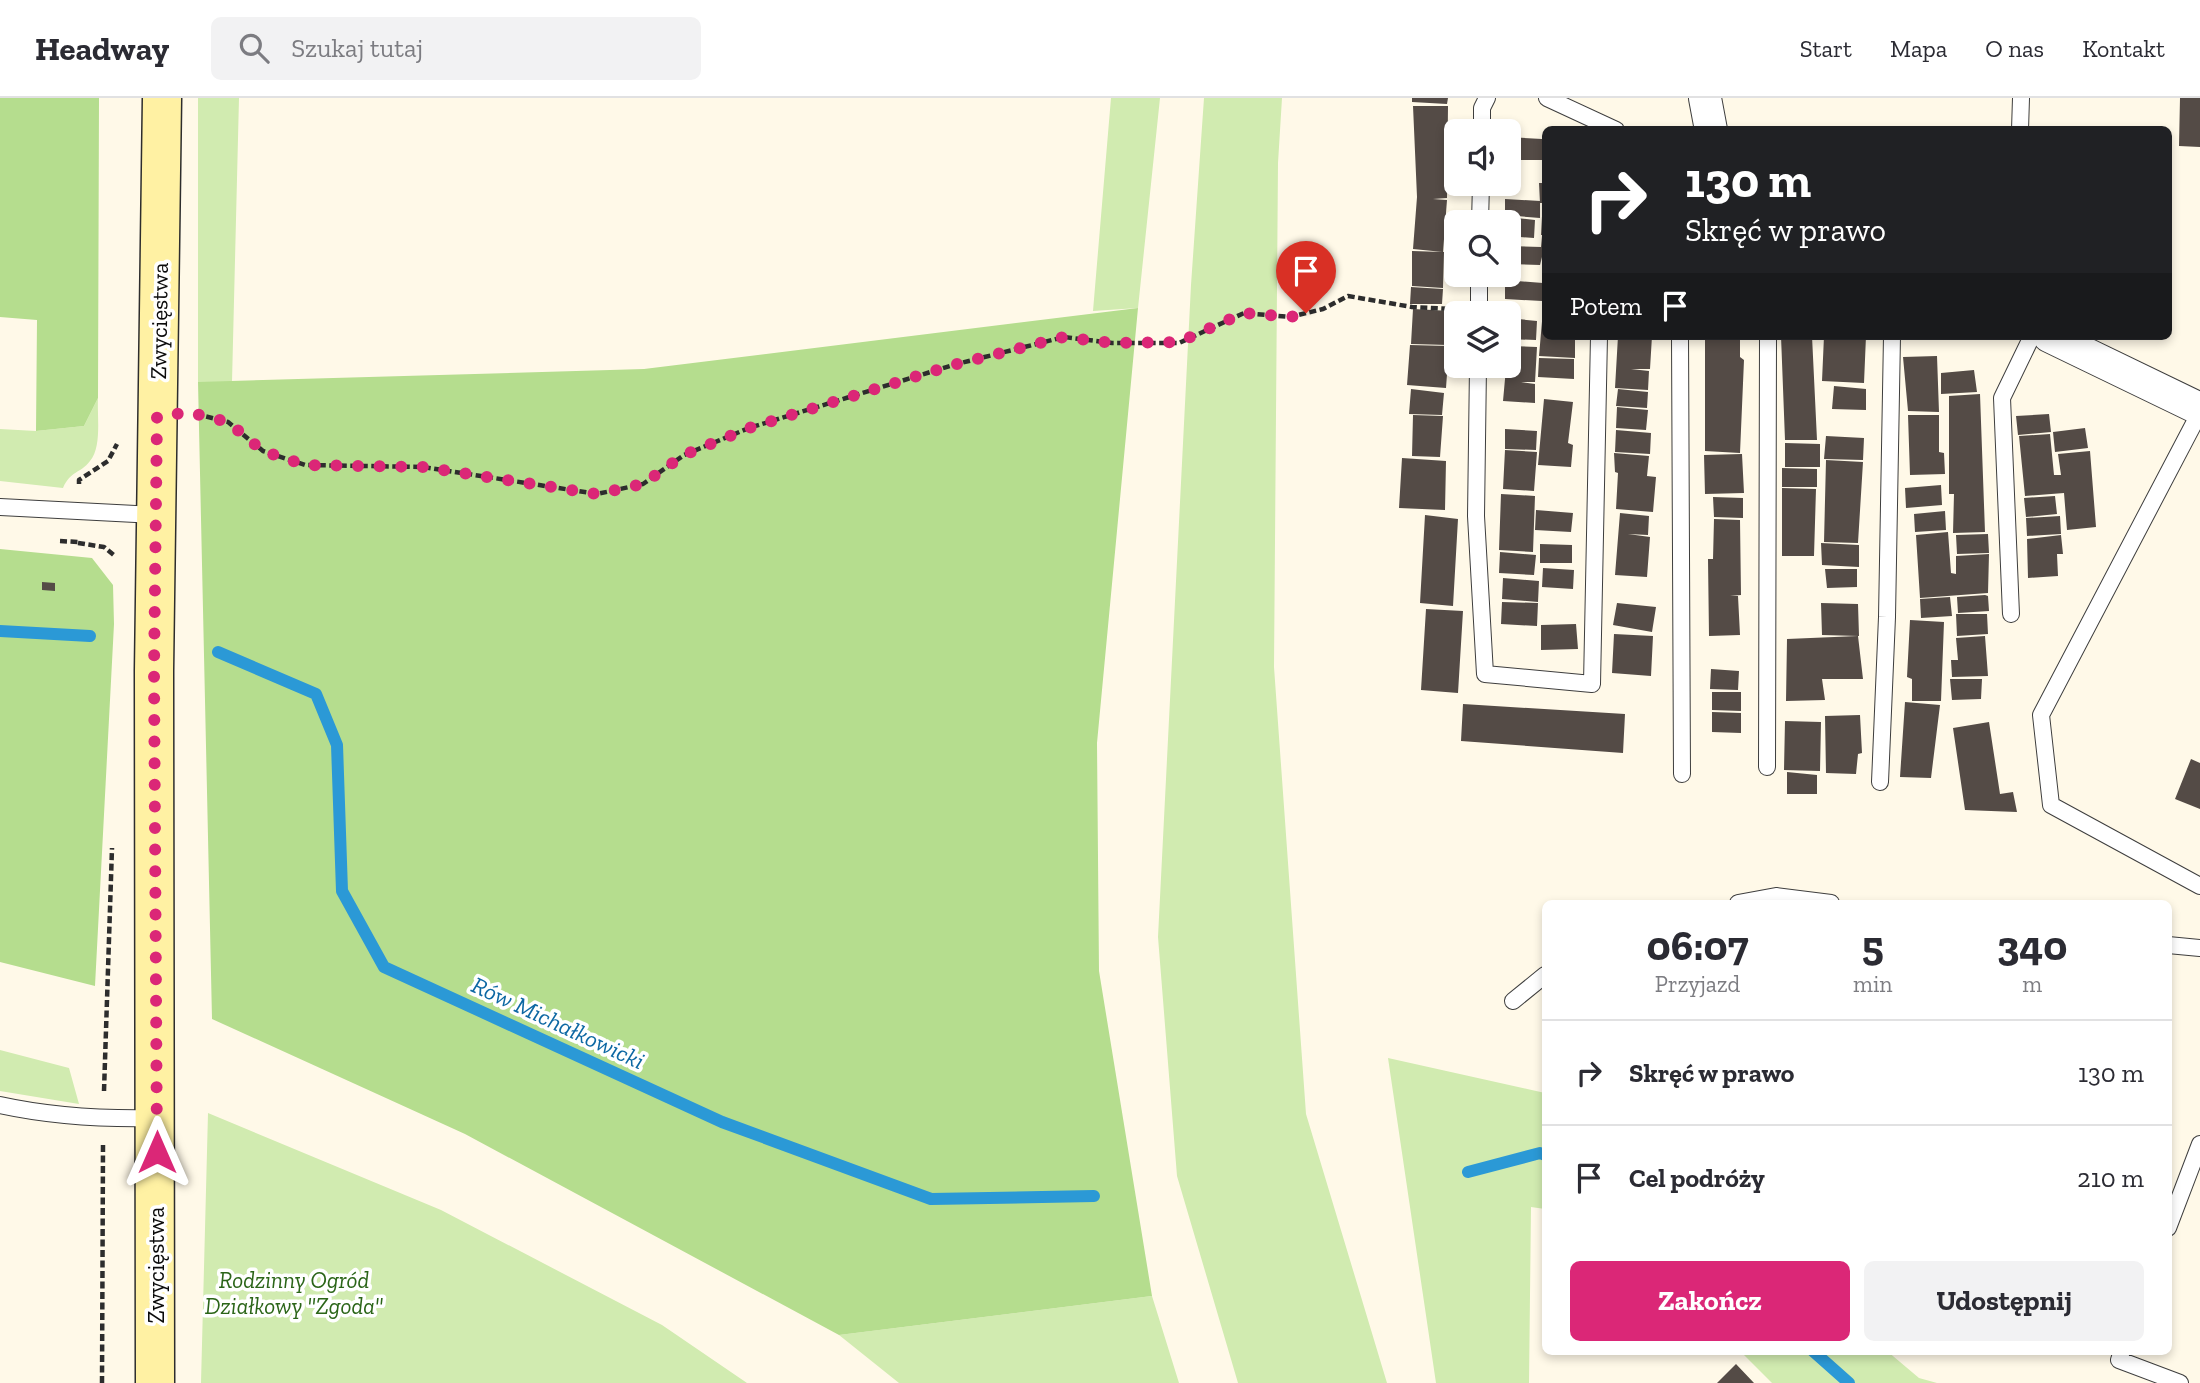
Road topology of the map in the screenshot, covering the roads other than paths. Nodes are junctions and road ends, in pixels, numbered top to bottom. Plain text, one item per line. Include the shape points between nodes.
1 (162, 98) edge
2 (1487, 98) edge
3 (1548, 98) edge
4 (1705, 98) edge
5 (2021, 98) edge
6 (1482, 119) edge
7 (1605, 126) edge
8 (1710, 126) edge
9 (2020, 126) edge
10 (1599, 340) edge
11 (1680, 340) edge
12 (1768, 340) edge
13 (1892, 340) edge
14 (2030, 340) edge
15 (2057, 340) edge
16 (1478, 378) edge
17 (2200, 410) edge
18 (0, 507) edge
19 (155, 515) junction
20 (2011, 614) dead end
21 (1767, 767) dead end
22 (1682, 774) dead end
23 (1880, 782) dead end
24 (2200, 886) edge
25 (1754, 900) edge
26 (1807, 900) edge
27 (2172, 945) edge
28 (2200, 948) edge
29 (1542, 977) edge
30 (1513, 1001) dead end
31 (0, 1105) edge
32 (157, 1118) junction
33 (2200, 1144) edge
34 (2172, 1218) edge
35 (2121, 1355) edge
36 (155, 1383) edge
37 (2180, 1383) edge

1 - 19 main road, Zwycięstwa
2 - 6 lane
3 - 7 lane
4 - 8 street
5 - 9 lane
10 - 16 lane via 1592,684 1485,674 1476,516
11 - 22 lane
12 - 21 lane
13 - 23 lane
14 - 20 lane via 2002,398
15 - 17 street
17 - 24 lane via 2041,715 2050,805
18 - 19 lane
19 - 32 main road, Zwycięstwa
25 - 26 lane via 1776,896
27 - 28 lane
29 - 30 lane
31 - 32 lane via 103,1118
32 - 36 main road, Zwycięstwa
33 - 34 lane
35 - 37 lane via 2119,1360

